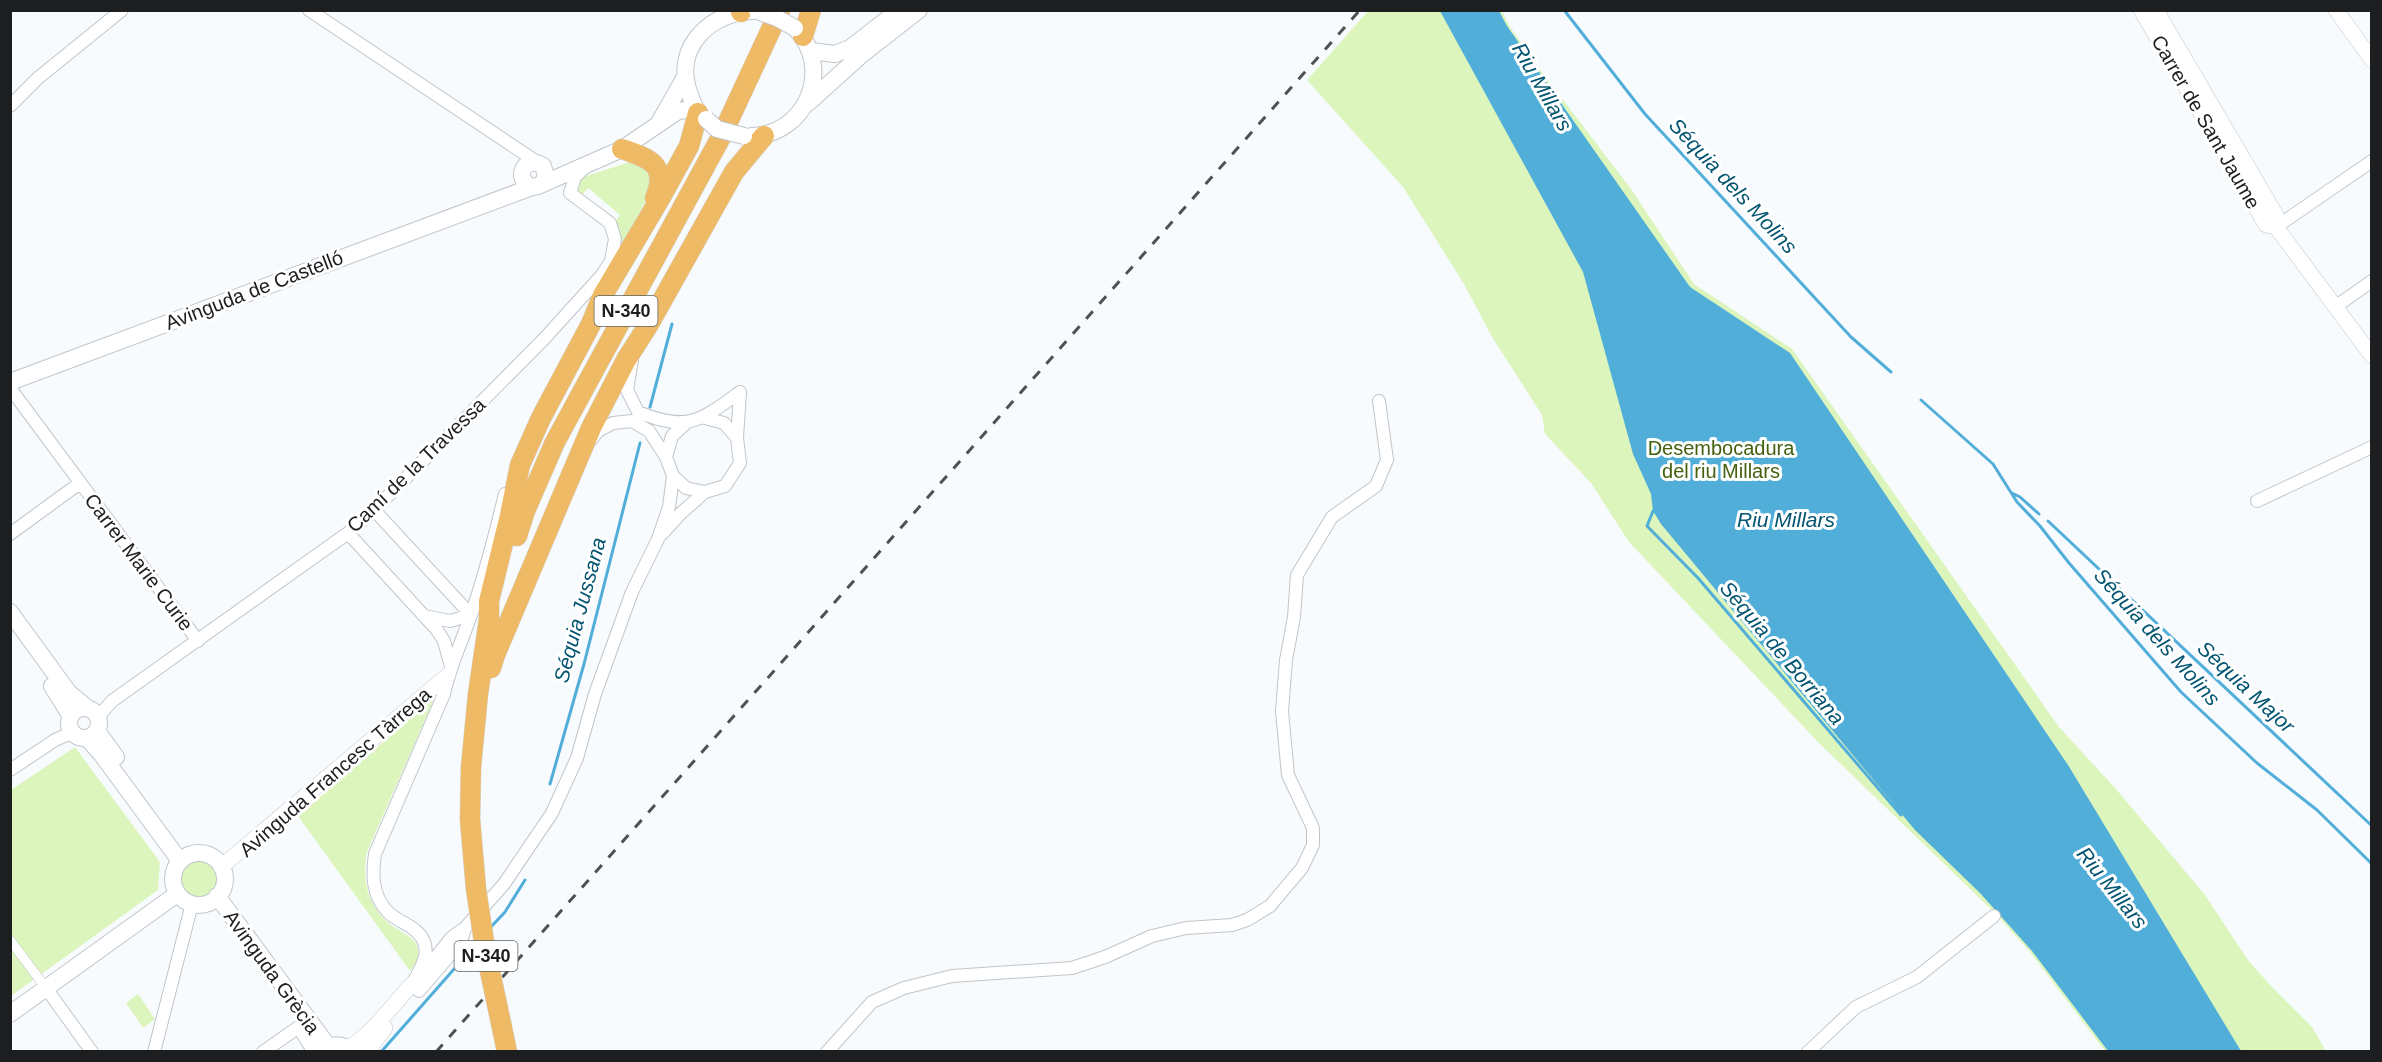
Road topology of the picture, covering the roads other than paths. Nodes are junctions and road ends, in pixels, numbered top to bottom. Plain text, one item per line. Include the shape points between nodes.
1 (122, 10) edge
2 (309, 10) edge
3 (780, 10) edge
4 (811, 10) edge
5 (899, 10) edge
6 (919, 10) edge
7 (2141, 10) edge
8 (2156, 10) edge
9 (2336, 10) edge
10 (746, 11) edge
11 (803, 39) junction
12 (2371, 59) edge
13 (685, 77) junction
14 (805, 105) junction
15 (10, 106) edge
16 (700, 114) junction
17 (659, 123) junction
18 (754, 136) junction
19 (622, 149) junction
20 (2372, 161) edge
21 (588, 164) junction
22 (533, 174) junction
23 (2276, 227) junction
24 (641, 229) junction
25 (2372, 281) edge
26 (2335, 308) junction
27 (649, 324) junction
28 (2372, 356) edge
29 (10, 382) edge
30 (10, 388) edge
31 (1379, 401) dead end
32 (705, 418) junction
33 (686, 423) junction
34 (737, 438) junction
35 (2372, 447) edge
36 (583, 450) junction
37 (666, 458) junction
38 (673, 476) junction
39 (80, 483) junction
40 (705, 492) junction
41 (2257, 501) dead end
42 (374, 510) junction
43 (348, 533) junction
44 (10, 534) edge
45 (658, 539) junction
46 (10, 612) edge
47 (424, 616) junction
48 (480, 617) junction
49 (10, 630) edge
50 (198, 641) junction
51 (449, 671) junction
52 (478, 694) junction
53 (88, 725) junction
54 (10, 770) edge
55 (184, 858) junction
56 (221, 867) junction
57 (177, 894) junction
58 (213, 899) junction
59 (192, 904) junction
60 (1994, 916) dead end
61 (10, 940) edge
62 (415, 987) junction
63 (46, 988) junction
64 (10, 1014) edge
65 (300, 1026) junction
66 (351, 1049) edge
67 (321, 1050) edge
68 (92, 1052) edge
69 (154, 1052) edge
70 (263, 1052) edge
71 (367, 1052) edge
72 (507, 1052) edge
73 (827, 1052) edge
74 (1808, 1052) edge

1 - 15 street via 38,78
2 - 22 street via 508,144
3 - 48 highway, N-340 via 721,136 555,442
4 - 11 highway
5 - 11 main road via 850,48 835,54
6 - 14 main road
7 - 23 street, Carrer de Sant Jaume via 2266,225
8 - 23 street, Carrer de Sant Jaume via 2276,216
9 - 12 street
10 - 11 main road, bridge via 777,18
10 - 13 main road via 727,14 703,29 690,52
11 - 14 main road via 814,69
13 - 16 main road
13 - 17 main road, Avinguda de Castelló
14 - 18 main road via 794,120
16 - 17 main road, Avinguda de Castelló via 678,111
16 - 18 main road, bridge via 717,129
16 - 24 highway via 689,146
17 - 19 main road, Avinguda de Castelló
18 - 27 highway
19 - 21 main road, Avinguda de Castelló
19 - 24 highway via 646,157 657,167 660,178
20 - 23 street
21 - 22 main road, Avinguda de Castelló
21 - 42 street, Camí de la Travessa via 575,177 570,193 610,223 615,239 611,261 602,276
22 - 29 main road, Avinguda de Castelló via 498,200
23 - 26 street, Carrer de Sant Jaume
24 - 48 highway via 603,295 520,465 489,601
25 - 26 street
26 - 28 street, Carrer de Sant Jaume
27 - 33 street via 631,362 627,390 638,412
27 - 36 highway via 626,360
30 - 39 street, Carrer Marie Curie
31 - 73 street via 1387,460 1376,486 1332,517 1297,574 1282,711 1288,775 1313,828 1313,845 1302,868 1270,906 1232,925 1186,928 1152,936 1072,968 951,976 904,988 872,1002
32 - 33 street
32 - 34 street via 724,423
32 - 34 street via 740,392
33 - 37 street via 672,436
34 - 40 street via 740,463 725,486
35 - 41 street
36 - 37 street via 598,431 613,423 632,422 649,431
36 - 52 highway via 488,679
37 - 38 street
38 - 40 street via 686,488
38 - 45 street via 669,507
39 - 44 street, Carrer Marie Curie
39 - 50 street, Carrer Marie Curie
40 - 45 street
42 - 43 street, Camí de la Travessa
42 - 48 street
43 - 47 street
43 - 50 street, Camí de la Travessa
45 - 62 street via 632,592 595,694 577,758 552,813 504,884 465,928 461,942
46 - 53 main road
47 - 48 street via 450,621
47 - 51 street via 444,641
48 - 51 street
48 - 52 highway, N-340
49 - 53 main road via 70,715 68,724
50 - 53 street, Camí de la Travessa via 112,701
51 - 56 street, Avinguda Francesc Tàrrega
51 - 62 street via 444,694 375,854 372,874 377,895 388,912 423,939 426,952
52 - 72 highway, N-340, bridge via 470,819 485,948
53 - 54 street, Camí de la Travessa via 55,740
53 - 55 main road via 102,755
55 - 56 main road via 203,854
55 - 57 main road via 173,877
56 - 58 main road via 224,882
57 - 59 main road
57 - 63 main road
58 - 59 main road
58 - 65 main road, Avinguda Grècia
58 - 67 main road, Avinguda Grècia
59 - 69 street
60 - 74 street via 1917,977 1856,1007
61 - 63 street
62 - 66 street
62 - 71 street
63 - 64 main road
63 - 68 street
65 - 67 main road, Avinguda Grècia
65 - 70 street
66 - 67 main road via 335,1044

